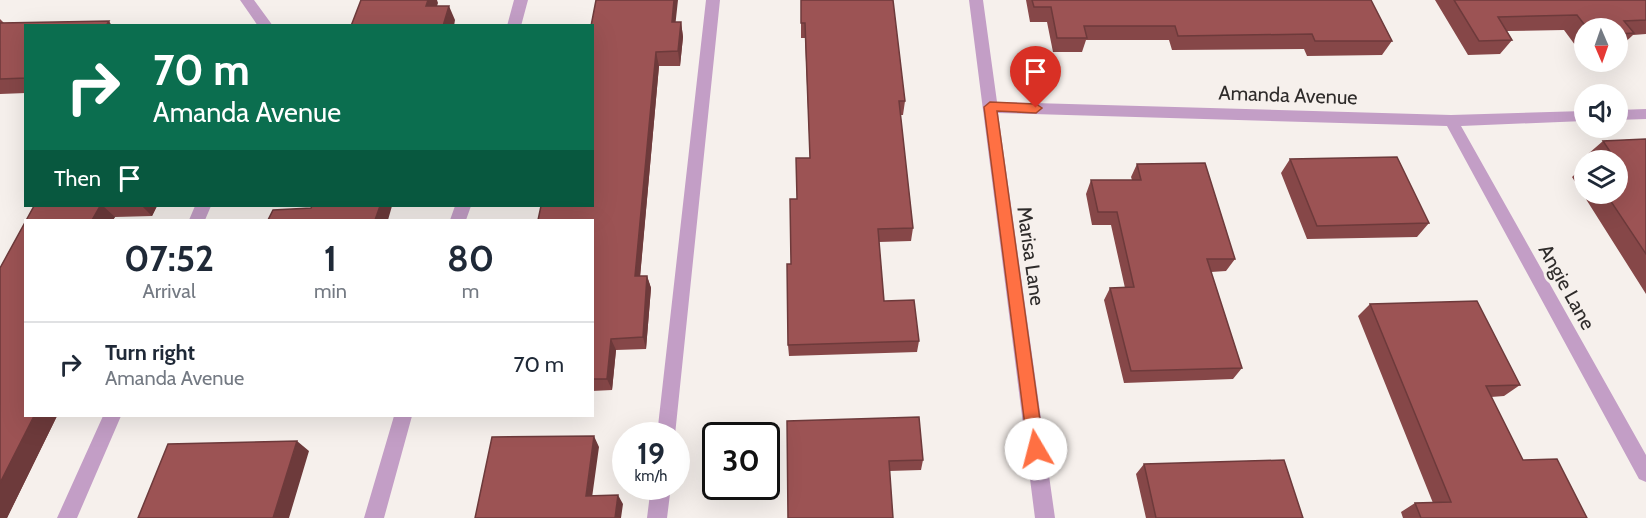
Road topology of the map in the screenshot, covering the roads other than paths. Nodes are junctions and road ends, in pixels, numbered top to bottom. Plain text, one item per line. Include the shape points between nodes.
1 (247, 0) edge
2 (521, 0) edge
3 (713, 0) edge
4 (976, 0) edge
5 (265, 24) edge
6 (515, 24) edge
7 (990, 107) junction
8 (1646, 114) edge
9 (1628, 115) edge
10 (1574, 116) edge
11 (1451, 121) junction
12 (112, 417) edge
13 (403, 417) edge
14 (667, 422) edge
15 (1646, 473) edge
16 (659, 500) edge
17 (67, 518) edge
18 (374, 518) edge
19 (657, 518) edge
20 (1046, 518) edge

1 - 5 street
2 - 6 street
3 - 14 street
4 - 7 street, Marisa Lane
7 - 11 street, Amanda Avenue
7 - 20 street, Marisa Lane
8 - 9 street
10 - 11 street, Amanda Avenue
11 - 15 street, Angie Lane
12 - 17 street
13 - 18 street
16 - 19 street

